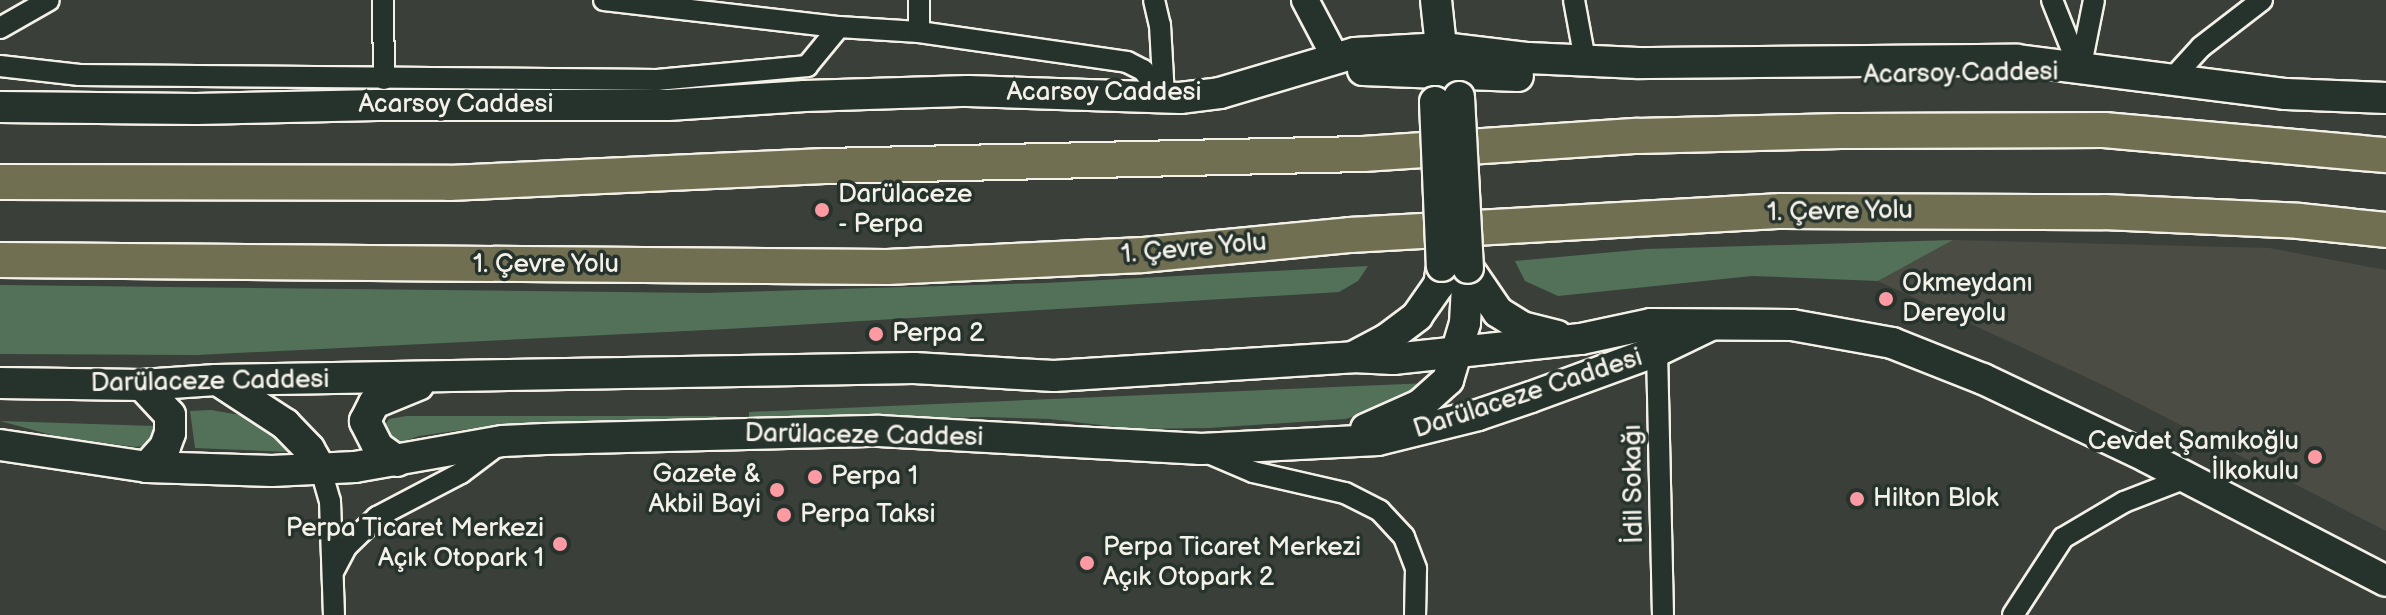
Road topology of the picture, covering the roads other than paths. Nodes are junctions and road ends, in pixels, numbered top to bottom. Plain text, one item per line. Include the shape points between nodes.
1 (49, 0) edge
2 (383, 0) edge
3 (604, 0) edge
4 (919, 0) edge
5 (1154, 0) edge
6 (1305, 0) edge
7 (1436, 0) edge
8 (1574, 0) edge
9 (2052, 0) edge
10 (2094, 0) edge
11 (2262, 0) edge
12 (839, 27) junction
13 (0, 28) edge
14 (919, 32) junction
15 (1335, 57) junction
16 (0, 66) edge
17 (1587, 68) junction
18 (2080, 70) junction
19 (384, 79) junction
20 (2172, 79) junction
21 (1445, 80) junction
22 (2386, 98) edge
23 (1165, 106) junction
24 (0, 107) edge
25 (0, 125) edge
26 (2386, 155) edge
27 (0, 182) edge
28 (2386, 230) edge
29 (0, 260) edge
30 (1455, 267) junction
31 (1654, 338) junction
32 (1581, 339) junction
33 (1458, 352) junction
34 (1353, 357) junction
35 (447, 377) junction
36 (216, 380) junction
37 (0, 383) edge
38 (142, 385) junction
39 (503, 441) junction
40 (1334, 441) junction
41 (0, 445) edge
42 (1201, 449) junction
43 (397, 461) junction
44 (147, 467) junction
45 (321, 470) junction
46 (2186, 478) junction
47 (334, 570) junction
48 (2385, 579) edge
49 (334, 615) edge
50 (1415, 615) edge
51 (1663, 615) edge
52 (2013, 615) edge

1 - 13 street
2 - 19 street
3 - 12 street
4 - 14 street
5 - 23 street
6 - 15 street
7 - 21 main road
8 - 17 street
9 - 18 street
10 - 18 street
11 - 20 street via 2201,47
12 - 14 street
12 - 19 street via 807,66 657,80
14 - 23 street via 1127,62 1143,70
15 - 21 main road, Acarsoy Caddesi
15 - 23 main road, Acarsoy Caddesi
16 - 19 street via 79,75
17 - 18 main road, Acarsoy Caddesi via 2016,60
17 - 21 main road, Acarsoy Caddesi via 1473,53
18 - 20 main road, Acarsoy Caddesi
20 - 22 main road, Acarsoy Caddesi via 2286,94
21 - 23 main road, Acarsoy Caddesi via 1367,69 1221,112
21 - 30 main road, bridge
23 - 24 main road, Acarsoy Caddesi via 968,91 668,105
23 - 25 main road, Acarsoy Caddesi via 858,109 654,124
26 - 27 highway via 2104,130 1856,131 1637,136 1363,154 825,166 449,183
28 - 29 highway, 1. Çevre Yolu via 2104,212 1781,211 1350,235 1143,255 887,267
30 - 32 main road via 1509,320 1539,334
30 - 33 main road via 1465,323
30 - 34 main road via 1417,316
31 - 32 main road, Darülaceze Caddesi
31 - 40 main road, Darülaceze Caddesi via 1478,415 1378,440
31 - 46 main road, Darülaceze Caddesi via 1711,324 1792,325 1892,343 1983,379
31 - 51 street, İdil Sokağı
32 - 33 main road, Darülaceze Caddesi
33 - 34 main road, Darülaceze Caddesi
33 - 40 main road via 1448,380 1435,394 1398,416
34 - 35 main road, Darülaceze Caddesi via 1054,376 914,368
35 - 36 main road, Darülaceze Caddesi
35 - 43 main road via 385,396 369,411 365,421 372,438
36 - 38 main road, Darülaceze Caddesi
36 - 45 main road via 285,424
37 - 38 main road, Darülaceze Caddesi
38 - 44 main road via 170,415 165,447
39 - 42 main road, Darülaceze Caddesi via 879,431
39 - 43 main road, Darülaceze Caddesi
39 - 47 street via 461,473 377,517 347,546
40 - 42 main road, Darülaceze Caddesi
41 - 44 main road, Darülaceze Caddesi
42 - 50 street via 1253,472 1345,493 1380,511 1404,537 1416,569
43 - 45 main road, Darülaceze Caddesi
44 - 45 main road, Darülaceze Caddesi
45 - 47 street via 330,501
46 - 48 main road, Darülaceze Caddesi
46 - 52 street via 2124,502 2063,538
47 - 49 street

